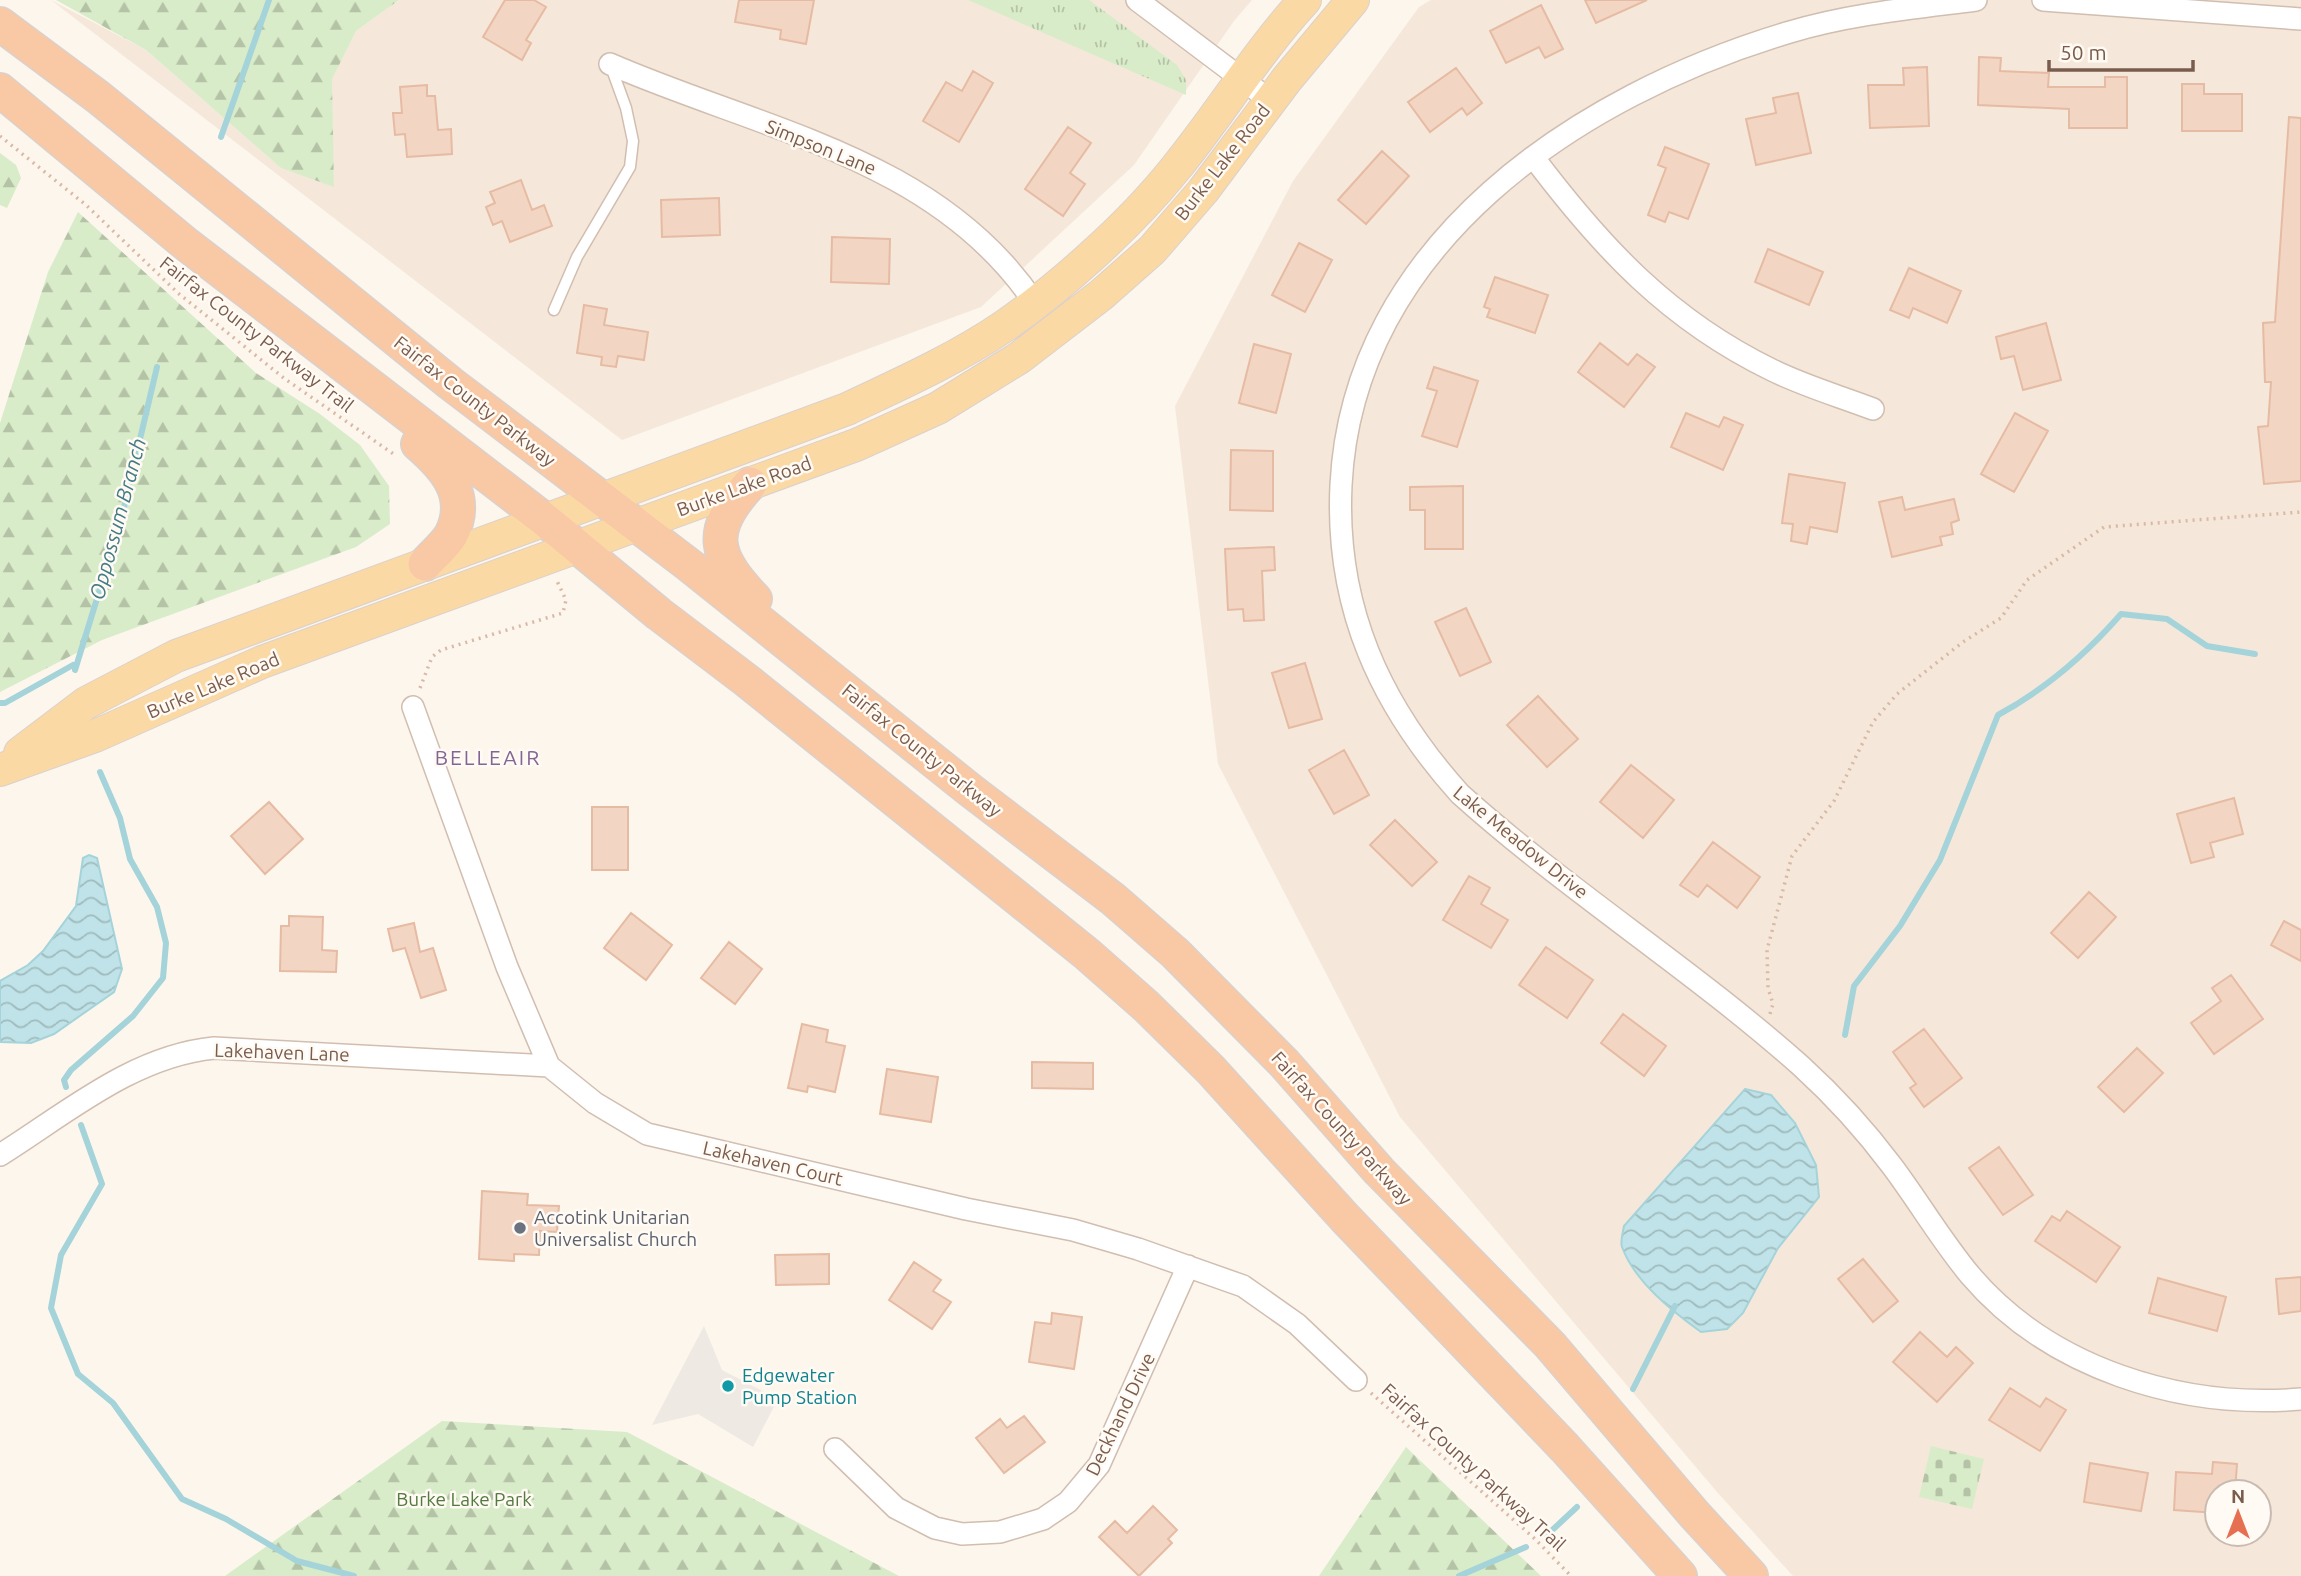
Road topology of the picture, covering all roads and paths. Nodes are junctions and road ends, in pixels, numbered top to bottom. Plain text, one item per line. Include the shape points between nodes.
1 (1138, 0) edge
2 (1305, 0) edge
3 (1353, 0) edge
4 (1976, 0) edge
5 (2043, 0) edge
6 (2301, 19) edge
7 (0, 24) edge
8 (610, 64) joint
9 (1241, 79) junction
10 (0, 90) edge
11 (1270, 101) junction
12 (0, 136) edge
13 (1534, 158) junction
14 (1034, 302) junction
15 (554, 310) dead end
16 (335, 360) junction
17 (1872, 409) dead end
18 (396, 456) dead end
19 (750, 484) junction
20 (600, 499) junction
21 (2301, 512) edge
22 (545, 520) junction
23 (636, 526) junction
24 (579, 547) junction
25 (425, 564) junction
26 (556, 579) dead end
27 (838, 682) junction
28 (413, 707) joint
29 (0, 770) edge
30 (1759, 1031) junction
31 (549, 1066) junction
32 (0, 1155) edge
33 (1188, 1266) junction
34 (1356, 1380) joint
35 (2301, 1399) edge
36 (835, 1450) dead end
37 (1571, 1576) edge
38 (1680, 1576) edge
39 (1751, 1576) edge

1 - 9 street
2 - 9 main road, Burke Lake Road
3 - 11 main road, Burke Lake Road
4 - 13 street, Lake Meadow Drive via 1833,22 1742,47 1639,92
5 - 6 street
7 - 20 highway, Fairfax County Parkway via 99,97
8 - 14 street, Simpson Lane via 669,90 849,154 917,190 988,245
8 - 15 lane via 633,141 630,167 577,257
9 - 11 street
9 - 14 main road, Burke Lake Road via 1175,170 1130,218
10 - 16 highway
11 - 19 main road, Burke Lake Road via 1152,250 1019,358 938,408 856,445
12 - 18 path, Fairfax County Parkway Trail via 86,205 178,293 285,379
13 - 17 street via 1616,258 1684,317 1770,369
13 - 30 street, Lake Meadow Drive via 1489,194 1427,256 1389,312 1364,368 1346,437 1340,504 1353,609 1381,685 1428,759 1460,794
14 - 20 main road, Burke Lake Road via 928,371 859,404
16 - 22 highway
16 - 25 highway via 445,468 452,481 457,514 451,535
19 - 23 main road, Burke Lake Road
19 - 27 highway via 730,506 722,526 720,549 728,570
20 - 22 main road, Burke Lake Road
20 - 23 highway, Fairfax County Parkway
21 - 30 path via 2104,527 2027,580 2001,618 1897,694 1873,722 1835,801 1792,856 1767,950 1772,1012
22 - 24 highway
22 - 25 main road, Burke Lake Road
23 - 24 main road, Burke Lake Road
23 - 27 highway, Fairfax County Parkway
24 - 29 main road, Burke Lake Road via 262,662 95,736
24 - 38 highway via 1146,1006 1211,1070
25 - 29 main road, Burke Lake Road via 176,656 86,703
26 - 28 path via 566,600 563,613 435,654
27 - 39 highway, Fairfax County Parkway via 1113,899 1208,984 1380,1171 1550,1345
28 - 31 street, Lakehaven Court via 507,967
30 - 35 street, Lake Meadow Drive via 1867,1133 1972,1276 2010,1313 2042,1335 2109,1371 2169,1392 2236,1401
31 - 32 street, Lakehaven Lane via 194,1050 135,1070
31 - 33 street, Lakehaven Court via 595,1103 647,1134 1073,1230
33 - 34 street, Lakehaven Court via 1259,1295
33 - 36 street, Deckhand Drive via 1099,1465 1068,1502 1042,1518 988,1533 935,1528 896,1508
34 - 37 path, Fairfax County Parkway Trail

